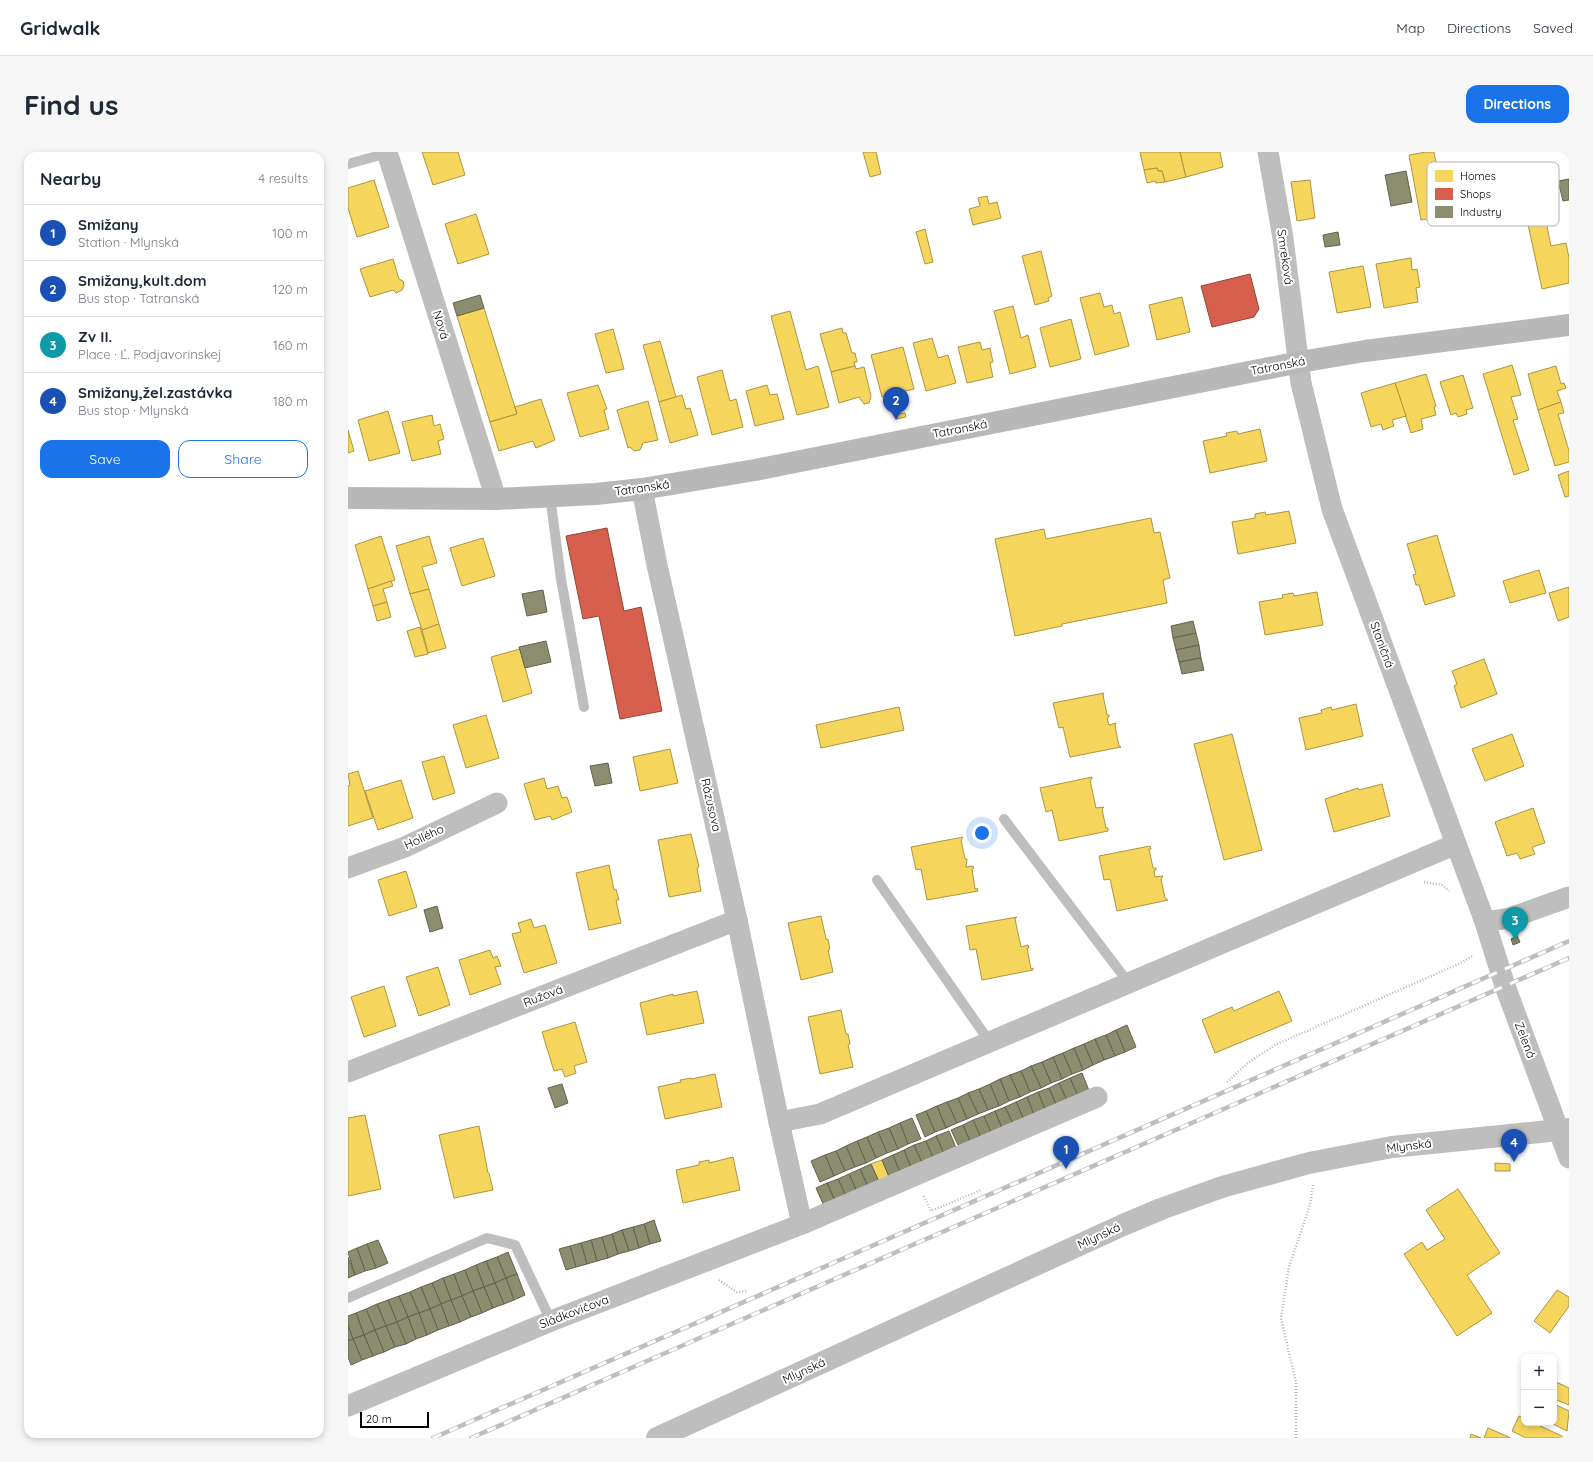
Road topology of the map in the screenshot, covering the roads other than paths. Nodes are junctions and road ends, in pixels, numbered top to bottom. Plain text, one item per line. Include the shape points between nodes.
1 (387, 152) edge
2 (1268, 152) edge
3 (348, 164) edge
4 (1569, 325) edge
5 (1300, 362) junction
6 (642, 489) junction
7 (550, 496) junction
8 (348, 498) edge
9 (496, 499) junction
10 (584, 707) dead end
11 (498, 803) dead end
12 (1004, 818) dead end
13 (1456, 844) junction
14 (348, 868) edge
15 (878, 880) dead end
16 (1569, 897) edge
17 (737, 920) junction
18 (1488, 931) junction
19 (1128, 982) junction
20 (989, 1041) junction
21 (348, 1072) edge
22 (1097, 1097) dead end
23 (779, 1122) junction
24 (1564, 1129) edge
25 (1569, 1158) edge
26 (802, 1224) junction
27 (348, 1298) edge
28 (551, 1321) junction
29 (348, 1406) edge
30 (657, 1438) edge

1 - 3 lane
1 - 9 street, Nová
2 - 5 street, Smreková
4 - 5 main road, Tatranská via 1365,351
5 - 6 main road, Tatranská via 755,470
5 - 13 street, Staničná via 1301,382 1332,509
6 - 7 main road, Tatranská
6 - 17 street, Rázusova
7 - 9 main road, Tatranská
7 - 10 lane via 561,579
8 - 9 main road, Tatranská
11 - 14 street, Hollého via 405,847
12 - 19 lane
13 - 18 street, Staničná
13 - 19 street
15 - 20 lane
16 - 18 street via 1510,918
17 - 21 street, Ružová
17 - 23 street, Rázusova
18 - 24 street, Zelená via 1505,986
19 - 20 street
20 - 23 street via 820,1114
22 - 26 street, Sládkovičova
23 - 26 street, Rázusova
24 - 25 street, Zelená
24 - 30 street, Mlynská via 1392,1147 1261,1176 1160,1209
26 - 28 street, Sládkovičova
27 - 28 lane via 486,1238 515,1245
28 - 29 street, Sládkovičova

